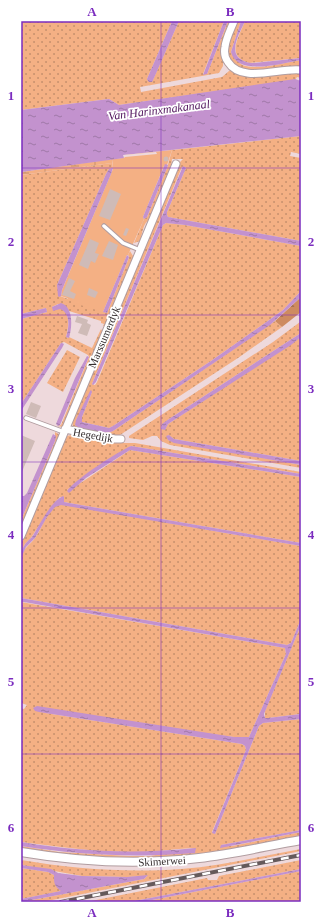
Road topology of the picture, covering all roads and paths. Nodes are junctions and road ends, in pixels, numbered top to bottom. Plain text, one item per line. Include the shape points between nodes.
1 (234, 21) edge
2 (301, 70) edge
3 (176, 164) dead end
4 (104, 226) dead end
5 (140, 250) junction
6 (26, 418) dead end
7 (64, 431) junction
8 (121, 439) dead end
9 (21, 536) edge
10 (301, 840) edge
11 (21, 852) edge

1 - 2 street via 224,51 227,61 233,68 254,73
3 - 5 street, Marssumerdyk
4 - 5 lane via 123,243
5 - 7 street, Marssumerdyk
6 - 7 lane
7 - 8 street, Hegedijk
7 - 9 street, Marssumerdyk
10 - 11 street, Skimerwei via 217,856 152,862 85,860

